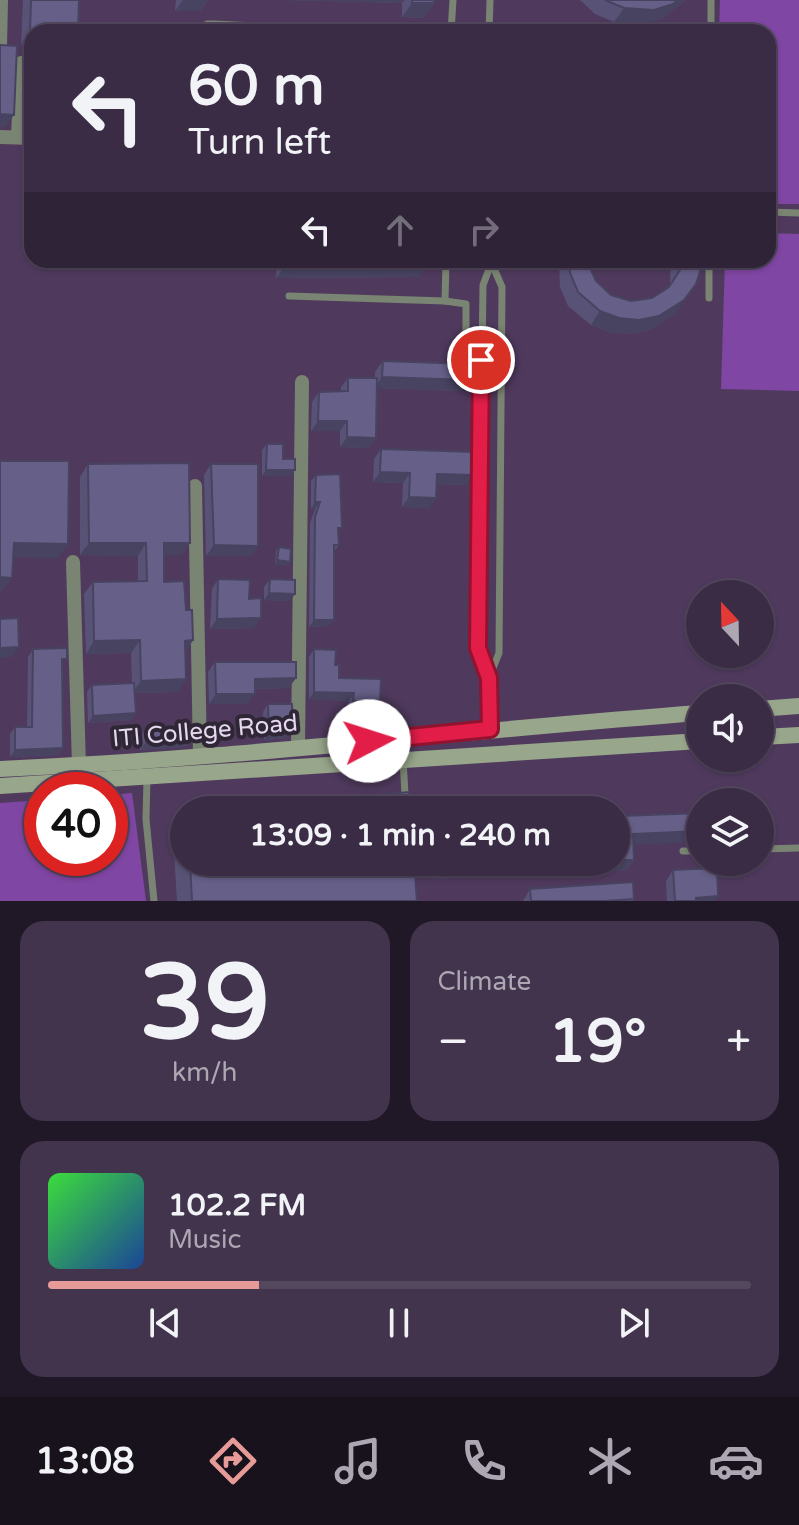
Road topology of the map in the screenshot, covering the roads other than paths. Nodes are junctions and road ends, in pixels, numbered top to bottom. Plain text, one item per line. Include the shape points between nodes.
1 (1, 0) edge
2 (453, 0) edge
3 (490, 0) edge
4 (711, 0) edge
5 (452, 24) edge
6 (489, 24) edge
7 (711, 24) edge
8 (0, 47) edge
9 (21, 63) dead end
10 (24, 118) edge
11 (0, 137) edge
12 (24, 137) edge
13 (776, 212) edge
14 (799, 213) edge
15 (446, 268) edge
16 (489, 268) edge
17 (494, 268) edge
18 (709, 268) edge
19 (289, 296) dead end
20 (709, 298) dead end
21 (445, 301) junction
22 (466, 342) dead end
23 (481, 360) junction
24 (502, 360) junction
25 (302, 382) dead end
26 (195, 486) dead end
27 (73, 562) dead end
28 (489, 678) junction
29 (799, 706) edge
30 (774, 708) edge
31 (686, 714) edge
32 (490, 729) junction
33 (799, 735) edge
34 (774, 736) edge
35 (686, 742) edge
36 (298, 747) junction
37 (200, 756) junction
38 (403, 760) junction
39 (79, 766) junction
40 (0, 769) edge
41 (147, 776) junction
42 (0, 786) edge
43 (405, 796) edge
44 (799, 848) edge
45 (774, 849) edge
46 (154, 901) edge

1 - 8 street
2 - 5 lane
3 - 6 lane
4 - 7 lane
9 - 10 street
11 - 12 street
13 - 14 lane
15 - 21 lane
16 - 23 lane via 483,285
17 - 24 lane via 502,287
18 - 20 lane
19 - 21 lane
21 - 22 lane via 466,304
23 - 24 lane
23 - 28 lane via 478,648
24 - 28 lane via 499,653
25 - 36 street
26 - 37 street
27 - 39 street
28 - 32 lane
29 - 30 street
31 - 32 street, ITI College Road
32 - 36 street, ITI College Road
33 - 34 street
35 - 38 street, ITI College Road
36 - 37 street, ITI College Road
37 - 39 street, ITI College Road
38 - 41 street, ITI College Road
38 - 43 lane
39 - 40 street, ITI College Road
41 - 42 street, ITI College Road
41 - 46 lane
44 - 45 lane

